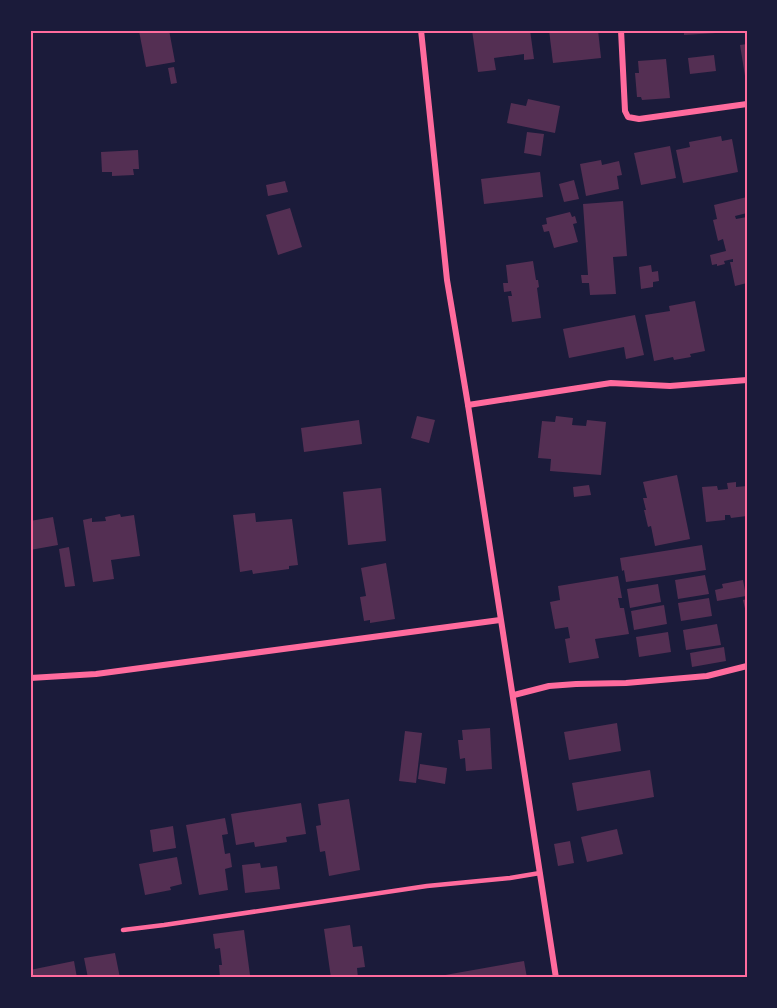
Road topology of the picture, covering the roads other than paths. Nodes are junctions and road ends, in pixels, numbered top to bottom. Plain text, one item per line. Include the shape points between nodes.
1 (421, 30) edge
2 (621, 30) edge
3 (747, 104) edge
4 (747, 380) edge
5 (468, 405) junction
6 (500, 620) junction
7 (747, 666) edge
8 (30, 678) edge
9 (514, 695) junction
10 (540, 873) junction
11 (123, 930) dead end
12 (556, 978) edge

1 - 5 street via 447,280
2 - 3 street via 628,117 639,119
4 - 5 street via 670,386 611,383
5 - 6 street
6 - 8 street via 107,672
6 - 9 street
7 - 9 street via 707,676 549,686
9 - 10 street
10 - 11 lane
10 - 12 street

